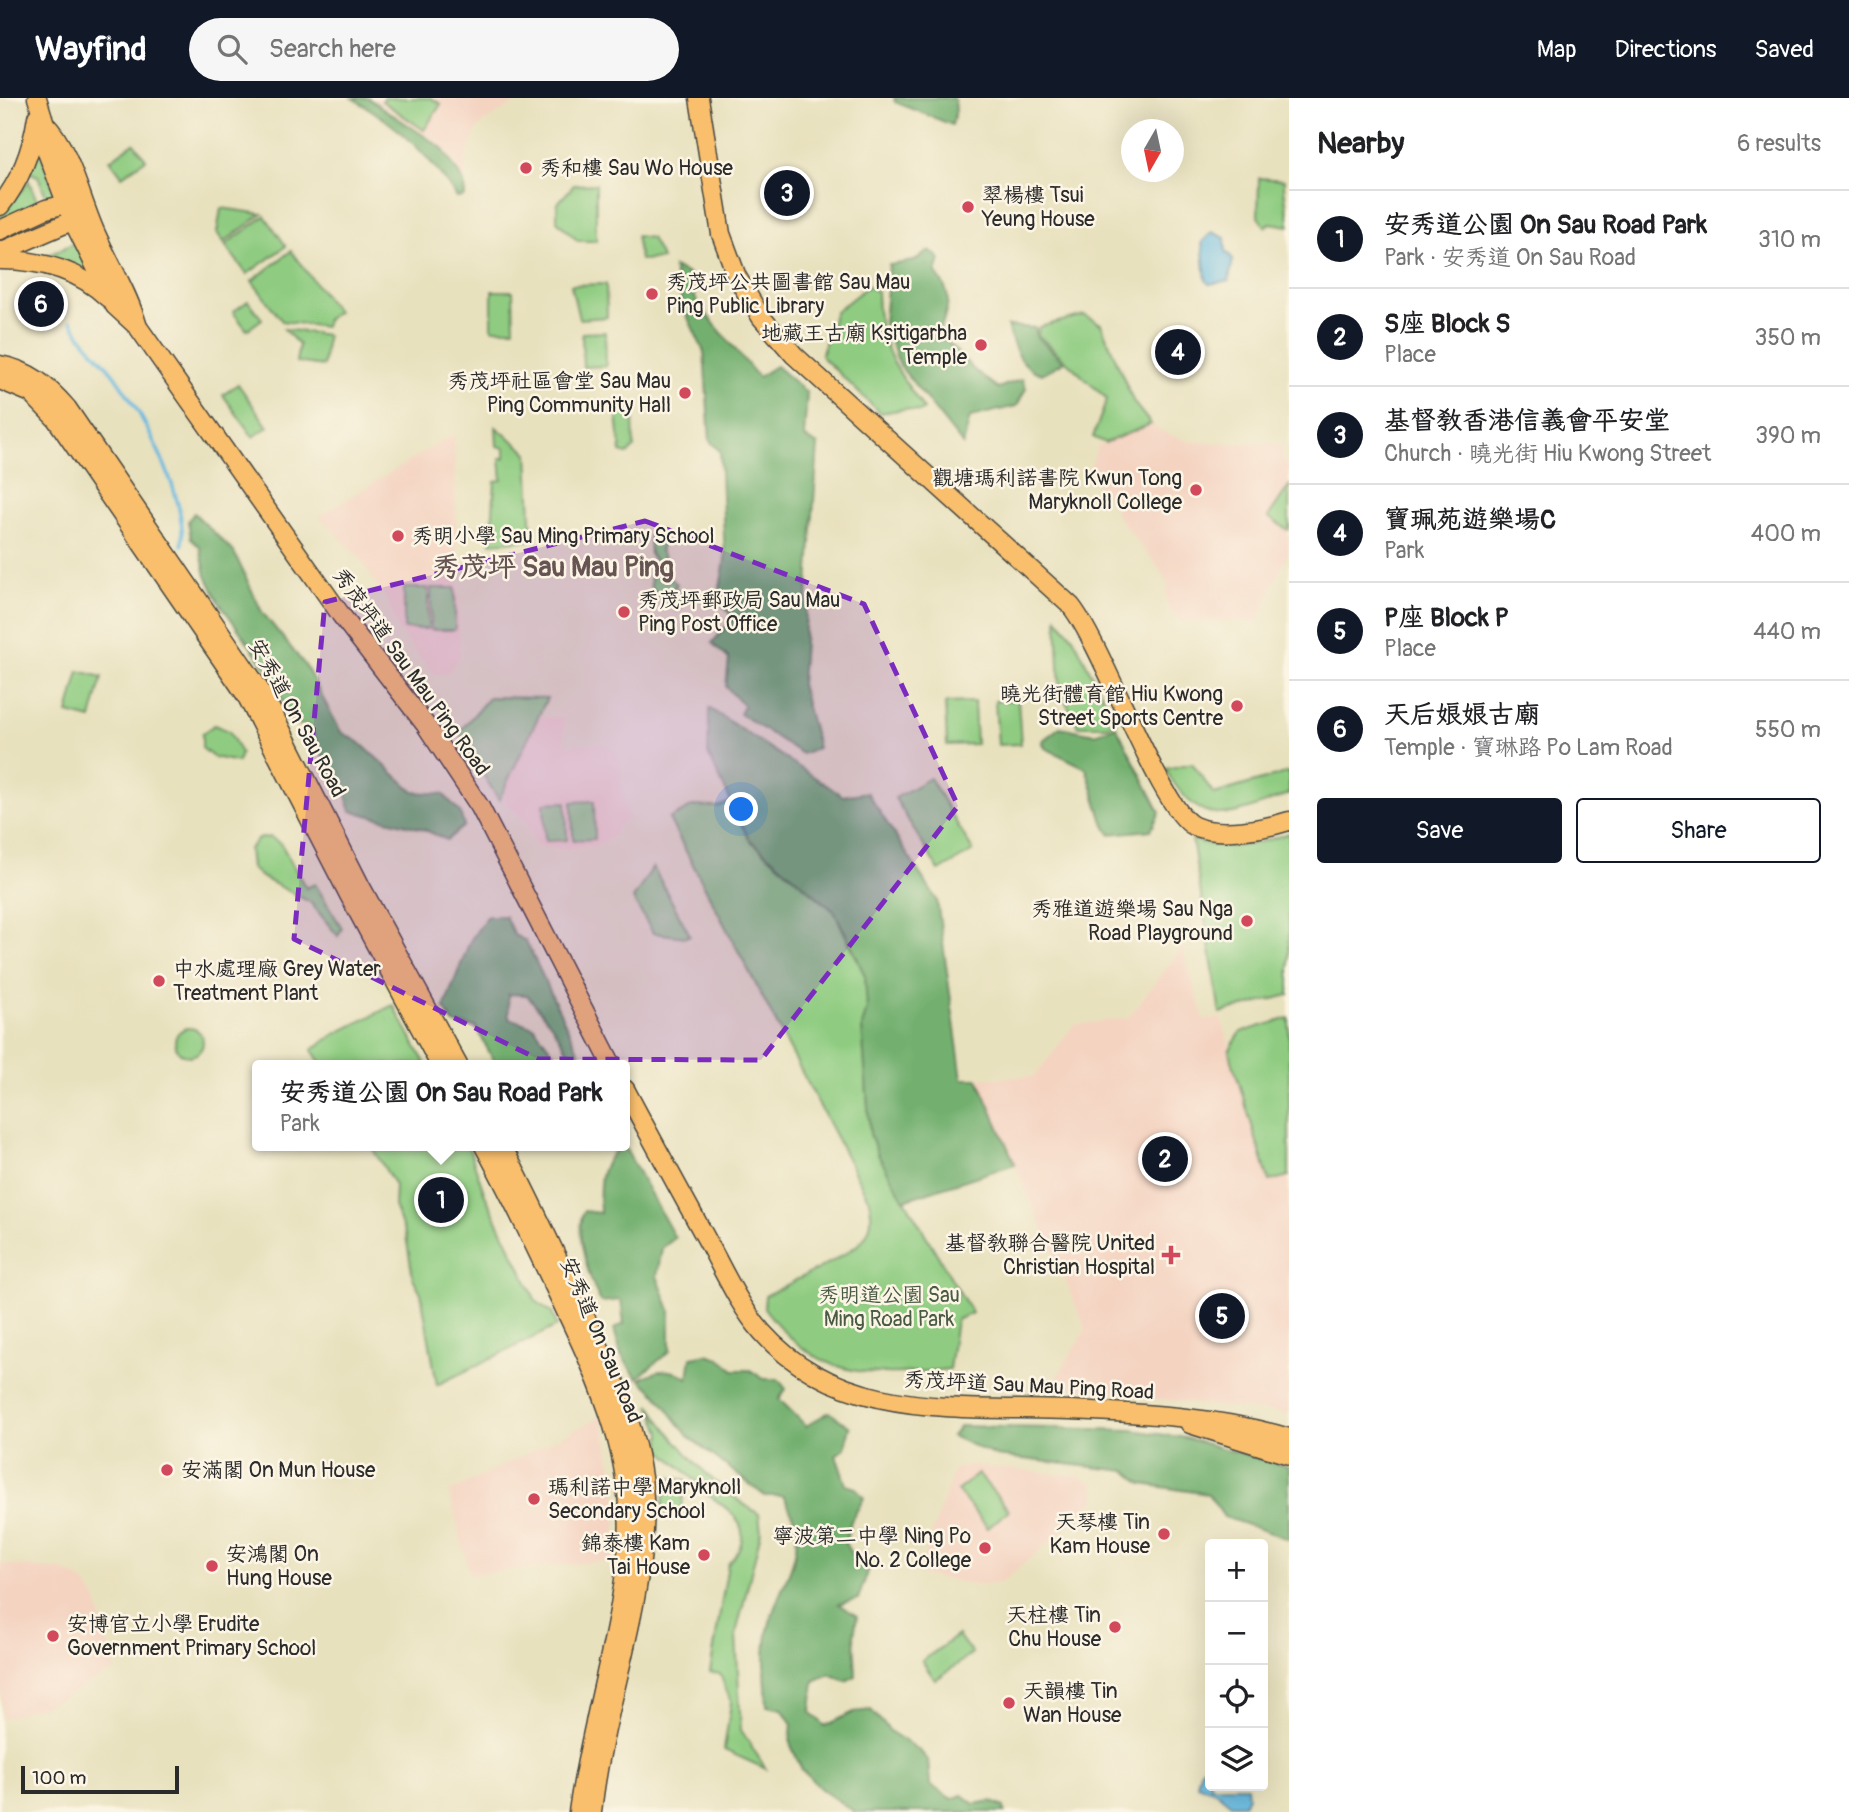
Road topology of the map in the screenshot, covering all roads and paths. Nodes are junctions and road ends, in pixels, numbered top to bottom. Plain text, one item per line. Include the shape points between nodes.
1 (699, 98) edge
2 (38, 101) edge
3 (0, 206) edge
4 (77, 210) junction
5 (0, 230) edge
6 (0, 252) edge
7 (0, 260) edge
8 (115, 306) junction
9 (138, 327) junction
10 (0, 365) edge
11 (0, 380) edge
12 (1289, 809) edge
13 (1289, 821) edge
14 (1252, 827) junction
15 (437, 1060) edge
16 (455, 1060) edge
17 (609, 1060) edge
18 (630, 1098) edge
19 (487, 1151) edge
20 (504, 1151) edge
21 (1174, 1418) junction
22 (1263, 1430) junction
23 (1289, 1432) edge
24 (1289, 1438) edge
25 (1289, 1455) edge
26 (579, 1812) edge
27 (593, 1812) edge

1 - 14 main road via 720,234 737,277 761,317 794,355 1071,606 1098,648 1161,782 1182,816 1193,825 1215,831
2 - 3 main road via 29,155
2 - 4 main road, 秀茂坪道 Sau Mau Ping Road via 47,152
4 - 5 main road
4 - 6 main road
4 - 8 main road, 秀茂坪道 Sau Mau Ping Road
4 - 9 main road, 秀茂坪道 Sau Mau Ping Road via 130,300
7 - 8 main road via 34,262 65,271 97,288
8 - 9 main road, 秀茂坪道 Sau Mau Ping Road
9 - 17 main road, 秀茂坪道 Sau Mau Ping Road via 480,807
10 - 16 main road, 安秀道 On Sau Road via 38,380 67,408 234,648 264,696
11 - 15 main road, 安秀道 On Sau Road via 31,393 56,419 232,671
12 - 14 main road
13 - 14 main road
18 - 21 main road, 秀茂坪道 Sau Mau Ping Road via 722,1270 760,1330 809,1371 849,1391 897,1403
19 - 26 main road, 安秀道 On Sau Road via 533,1239 609,1405 627,1476 627,1555 621,1599 588,1742
20 - 27 main road, 安秀道 On Sau Road via 611,1371 642,1470 640,1565 602,1745
21 - 22 main road, 秀茂坪道 Sau Mau Ping Road via 1223,1421
21 - 25 main road, 秀茂坪道 Sau Mau Ping Road
22 - 23 main road
22 - 24 main road, 秀茂坪道 Sau Mau Ping Road

